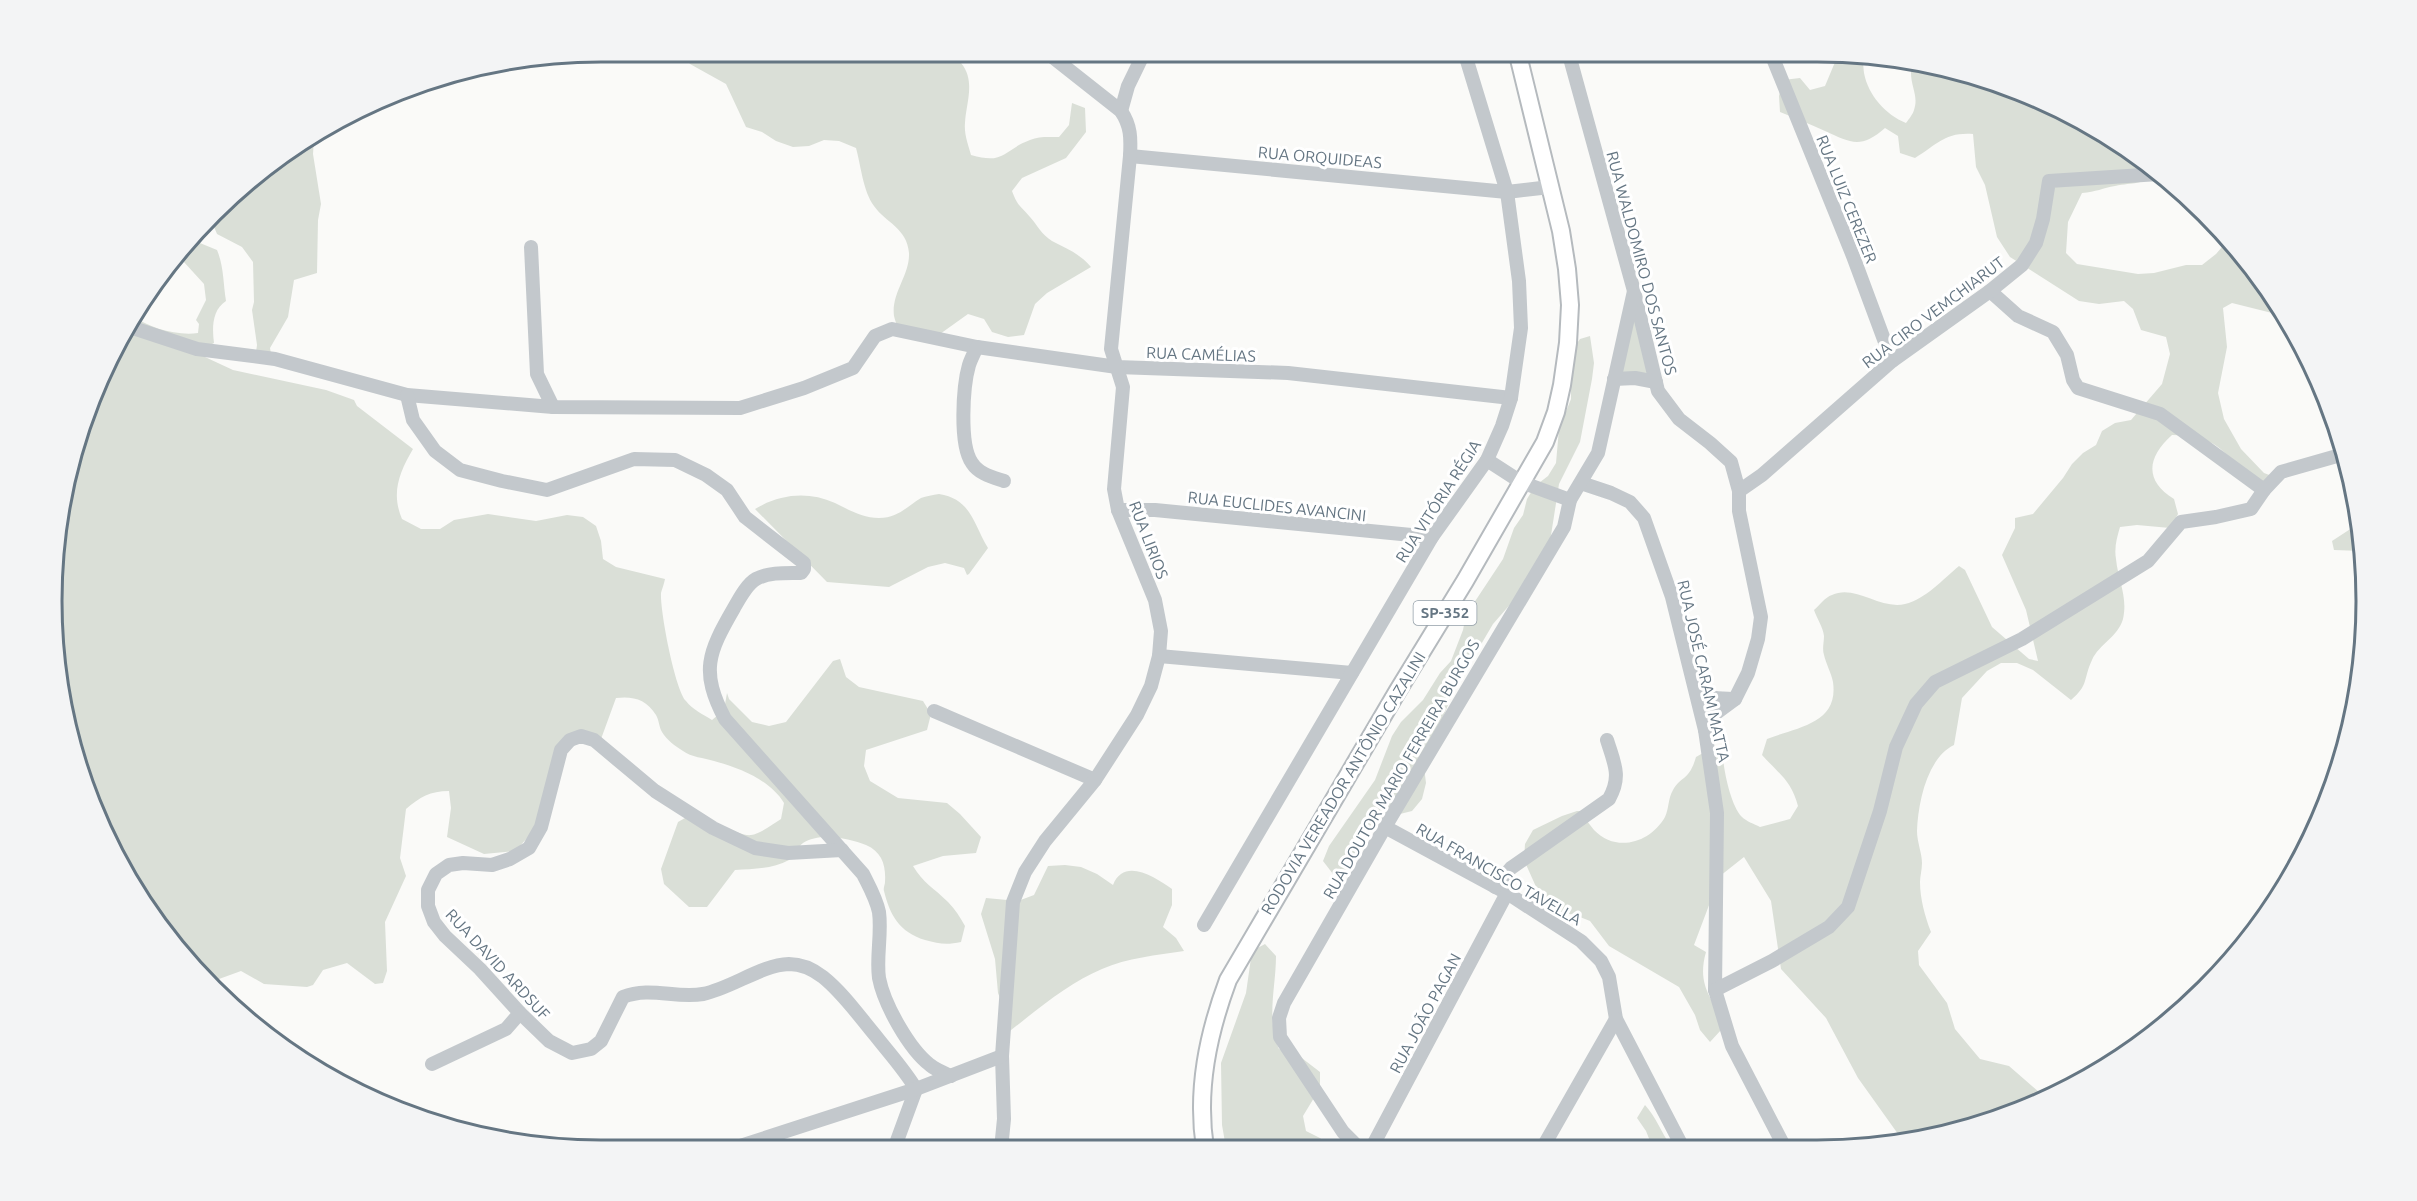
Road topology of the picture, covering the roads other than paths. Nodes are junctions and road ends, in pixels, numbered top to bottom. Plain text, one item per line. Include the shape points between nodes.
1 (1059, 62) edge
2 (1140, 62) edge
3 (1467, 62) edge
4 (1520, 62) edge
5 (1571, 62) edge
6 (1774, 62) edge
7 (1121, 111) junction
8 (1130, 156) junction
9 (2147, 175) edge
10 (1550, 187) junction
11 (1507, 192) junction
12 (531, 247) dead end
13 (1634, 291) junction
14 (1990, 291) junction
15 (135, 329) edge
16 (977, 347) junction
17 (1892, 361) junction
18 (1117, 367) junction
19 (1614, 379) junction
20 (1656, 382) junction
21 (407, 395) junction
22 (1511, 398) junction
23 (553, 407) junction
24 (2336, 456) edge
25 (1487, 460) junction
26 (1004, 481) dead end
27 (1521, 482) junction
28 (1581, 483) junction
29 (2264, 490) junction
30 (1739, 491) junction
31 (1570, 500) junction
32 (1118, 510) junction
33 (1432, 537) junction
34 (1159, 656) junction
35 (1352, 673) junction
36 (1692, 679) junction
37 (1735, 699) junction
38 (934, 711) dead end
39 (1705, 730) junction
40 (1607, 740) dead end
41 (1095, 780) junction
42 (1385, 827) junction
43 (842, 850) junction
44 (1501, 890) junction
45 (1204, 924) dead end
46 (1715, 990) junction
47 (520, 1014) junction
48 (1616, 1019) junction
49 (1002, 1056) junction
50 (432, 1064) dead end
51 (951, 1076) junction
52 (916, 1089) junction
53 (759, 1140) edge
54 (897, 1140) edge
55 (1002, 1140) edge
56 (1204, 1140) edge
57 (1351, 1140) edge
58 (1376, 1140) edge
59 (1546, 1140) edge
60 (1679, 1140) edge
61 (1781, 1140) edge

1 - 7 street
2 - 7 street
3 - 11 street, RUA VITÓRIA RÉGIA
4 - 10 main road, RODOVIA VEREADOR ANTÔNIO CAZALINI / SP-352
5 - 13 street, RUA WALDOMIRO DOS SANTOS
6 - 17 street, RUA LUIZ CEREZER
7 - 8 street, RUA LIRIOS via 1129,123
8 - 11 street, RUA ORQUIDEAS
8 - 18 street, RUA LIRIOS via 1111,349
9 - 14 street, RUA CIRO VEMCHIARUT via 2049,181 2036,243 2022,265
10 - 11 street, RUA ORQUIDEAS
10 - 27 main road, RODOVIA VEREADOR ANTÔNIO CAZALINI / SP-352 via 1567,269 1568,343 1556,412 1545,442
11 - 22 street, RUA VITÓRIA RÉGIA via 1521,328
12 - 23 street via 537,374
13 - 19 street, RUA DOUTOR MARIO FERREIRA BURGOS
13 - 20 street, RUA WALDOMIRO DOS SANTOS
14 - 17 street, RUA CIRO VEMCHIARUT
14 - 29 street via 2018,316 2053,332 2067,355 2078,388 2160,414
15 - 21 street via 197,349 275,359
16 - 18 street, RUA CAMÉLIAS
16 - 23 street, RUA CAMÉLIAS via 892,329 875,336 853,368 740,408
16 - 26 street via 969,365 963,426 965,449 972,464 986,475
17 - 30 street, RUA CIRO VEMCHIARUT
18 - 22 street, RUA CAMÉLIAS via 1288,373
18 - 32 street, RUA LIRIOS via 1123,387 1114,489
19 - 20 street
19 - 28 street, RUA DOUTOR MARIO FERREIRA BURGOS via 1598,453
20 - 30 street, RUA WALDOMIRO DOS SANTOS via 1658,391 1679,419 1731,462
21 - 23 street
21 - 43 street via 413,420 435,451 460,470 547,490 634,459 675,460 727,490 746,517 804,563 801,573 766,575 753,580 717,638 709,679 725,719
22 - 25 street, RUA VITÓRIA RÉGIA
24 - 29 street via 2281,472
25 - 27 street
25 - 33 street, RUA VITÓRIA RÉGIA
27 - 31 street
27 - 56 main road, RODOVIA VEREADOR ANTÔNIO CAZALINI / SP-352 via 1228,980 1213,1021 1204,1069
28 - 31 street, RUA DOUTOR MARIO FERREIRA BURGOS
28 - 36 street, RUA JOSÉ CARAM MATTA via 1630,502 1644,518 1672,597
29 - 46 street via 2251,508 2181,522 2148,561 2022,639 1935,682 1916,704 1896,747 1880,811 1848,907 1829,927
30 - 37 street, RUA WALDOMIRO DOS SANTOS via 1739,512 1761,617 1748,673
31 - 42 street, RUA DOUTOR MARIO FERREIRA BURGOS via 1564,527
32 - 33 street, RUA EUCLIDES AVANCINI via 1155,510
32 - 34 street, RUA LIRIOS via 1155,600 1161,631
33 - 35 street, RUA VITÓRIA RÉGIA
34 - 35 street
34 - 41 street, RUA LIRIOS via 1137,715
35 - 45 street, RUA VITÓRIA RÉGIA
36 - 37 street via 1704,695
36 - 39 street, RUA JOSÉ CARAM MATTA
37 - 39 street via 1712,716
38 - 41 street
39 - 46 street, RUA JOSÉ CARAM MATTA via 1717,813
40 - 44 street, RUA JOÃO PAGAN via 1617,776 1609,799 1511,868
41 - 49 street, RUA LIRIOS via 1024,872 1013,902
42 - 44 street, RUA FRANCISCO TAVELLA
42 - 57 street, RUA DOUTOR MARIO FERREIRA BURGOS via 1279,1018 1280,1037
43 - 47 street, RUA DAVID ARDSUF via 788,853 755,848 713,828 655,791 594,740 581,736 570,740 561,750 541,827 529,848 492,865 449,865 436,874 428,890 434,922
43 - 51 street via 862,874 879,912 879,976 883,992 914,1048 931,1066
44 - 48 street, RUA FRANCISCO TAVELLA via 1581,941 1601,961 1609,977
44 - 58 street, RUA JOÃO PAGAN
46 - 61 street, RUA JOSÉ CARAM MATTA via 1732,1046
47 - 50 street via 506,1029
47 - 52 street, RUA DAVID ARDSUF via 549,1041 572,1053 591,1049 601,1041 623,997 635,992 692,996 716,991 772,967 806,967 823,977 846,1000 902,1066
48 - 59 street
48 - 60 street, RUA FRANCISCO TAVELLA
49 - 51 street
49 - 55 street, RUA LIRIOS
51 - 52 street
52 - 53 street
52 - 54 street

